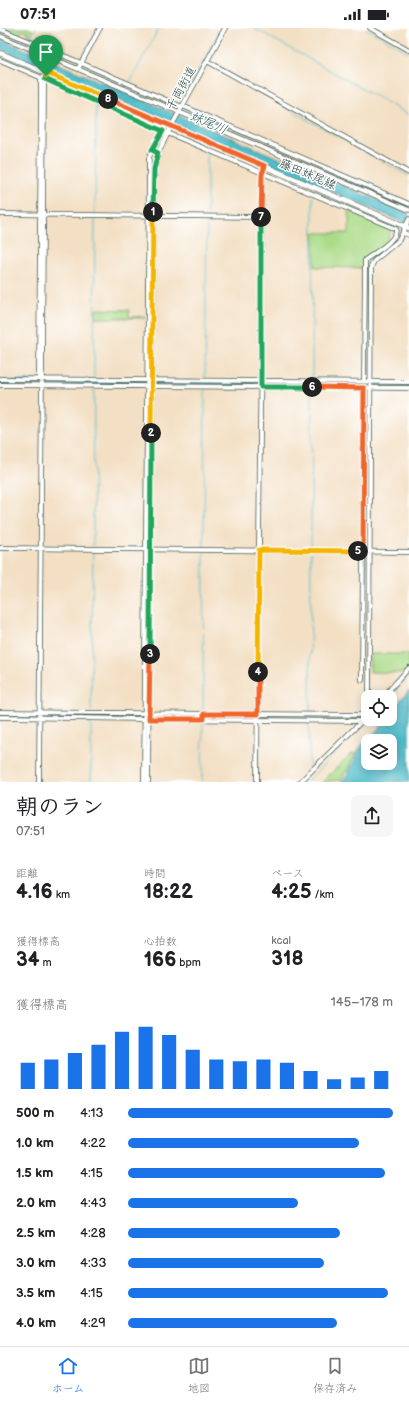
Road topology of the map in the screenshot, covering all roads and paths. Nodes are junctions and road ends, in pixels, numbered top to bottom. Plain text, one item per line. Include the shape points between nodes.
1 (100, 28) edge
2 (225, 28) edge
3 (370, 28) edge
4 (0, 29) edge
5 (0, 36) edge
6 (409, 50) edge
7 (0, 53) edge
8 (53, 55) junction
9 (0, 60) edge
10 (207, 61) junction
11 (80, 64) junction
12 (44, 76) junction
13 (179, 112) junction
14 (172, 126) junction
15 (166, 133) junction
16 (243, 136) junction
17 (154, 151) junction
18 (263, 170) junction
19 (409, 174) edge
20 (409, 204) edge
21 (409, 210) edge
22 (0, 214) edge
23 (41, 214) junction
24 (151, 215) junction
25 (261, 217) junction
26 (409, 220) edge
27 (405, 229) edge
28 (409, 236) edge
29 (389, 244) junction
30 (368, 299) junction
31 (0, 379) edge
32 (147, 379) junction
33 (152, 380) junction
34 (364, 382) junction
35 (409, 382) edge
36 (42, 383) junction
37 (92, 383) junction
38 (206, 383) junction
39 (261, 384) junction
40 (0, 385) edge
41 (314, 385) junction
42 (150, 386) junction
43 (369, 386) junction
44 (409, 388) edge
45 (0, 548) edge
46 (40, 548) junction
47 (148, 549) junction
48 (259, 550) junction
49 (366, 551) junction
50 (409, 552) edge
51 (409, 668) edge
52 (362, 680) dead end
53 (369, 690) edge
54 (389, 690) edge
55 (0, 712) edge
56 (147, 713) junction
57 (39, 716) junction
58 (93, 716) junction
59 (204, 717) junction
60 (361, 717) edge
61 (0, 718) edge
62 (257, 718) junction
63 (147, 719) junction
64 (361, 722) edge
65 (39, 782) edge
66 (144, 782) edge
67 (148, 782) edge
68 (257, 782) edge
69 (300, 782) edge

1 - 11 street
2 - 10 street, 千両街道
3 - 6 street
4 - 8 street
5 - 8 street
7 - 12 main road, 藤田妹尾線
8 - 11 street
8 - 11 street
8 - 12 street
9 - 12 street
10 - 13 street, 千両街道
10 - 19 street
11 - 13 street
11 - 16 street via 182,106
12 - 14 main road, 藤田妹尾線
12 - 15 street
12 - 23 street
13 - 14 street, 千両街道
13 - 16 street
14 - 17 street, 千両街道
14 - 18 main road, 藤田妹尾線
15 - 17 street
15 - 18 street
16 - 20 street
16 - 21 street
17 - 24 street, 千両街道
17 - 24 street via 149,158
18 - 25 street
18 - 27 main road, 藤田妹尾線
18 - 29 street via 396,229 395,236
22 - 23 street
23 - 24 street
23 - 36 street
24 - 25 street
24 - 32 street
24 - 33 street, 千両街道
25 - 39 street
26 - 27 street
27 - 28 street
27 - 29 street
29 - 30 street via 371,264
29 - 30 street via 365,260
30 - 34 street
30 - 43 street
31 - 36 street
32 - 33 street
32 - 37 street
32 - 42 street
33 - 38 street
33 - 42 street, 千両街道
34 - 41 street
34 - 43 street
35 - 43 street
36 - 37 street
36 - 40 street
36 - 46 street
37 - 42 street
38 - 39 street
38 - 42 street
39 - 41 street
39 - 41 street
39 - 48 street
41 - 43 street
42 - 47 street, 千両街道
43 - 44 street
43 - 49 street
45 - 46 street
46 - 47 street
46 - 57 street
47 - 48 street
47 - 56 street, 千両街道
48 - 49 street
48 - 62 street
49 - 50 street
49 - 52 street
49 - 53 street
51 - 54 street
55 - 57 street
56 - 58 street
56 - 59 street
56 - 63 street, 千両街道
57 - 58 street
57 - 61 street
57 - 65 street
58 - 63 street
59 - 62 street
59 - 63 street
60 - 62 street
62 - 68 street
63 - 66 street
63 - 67 street
64 - 69 street

